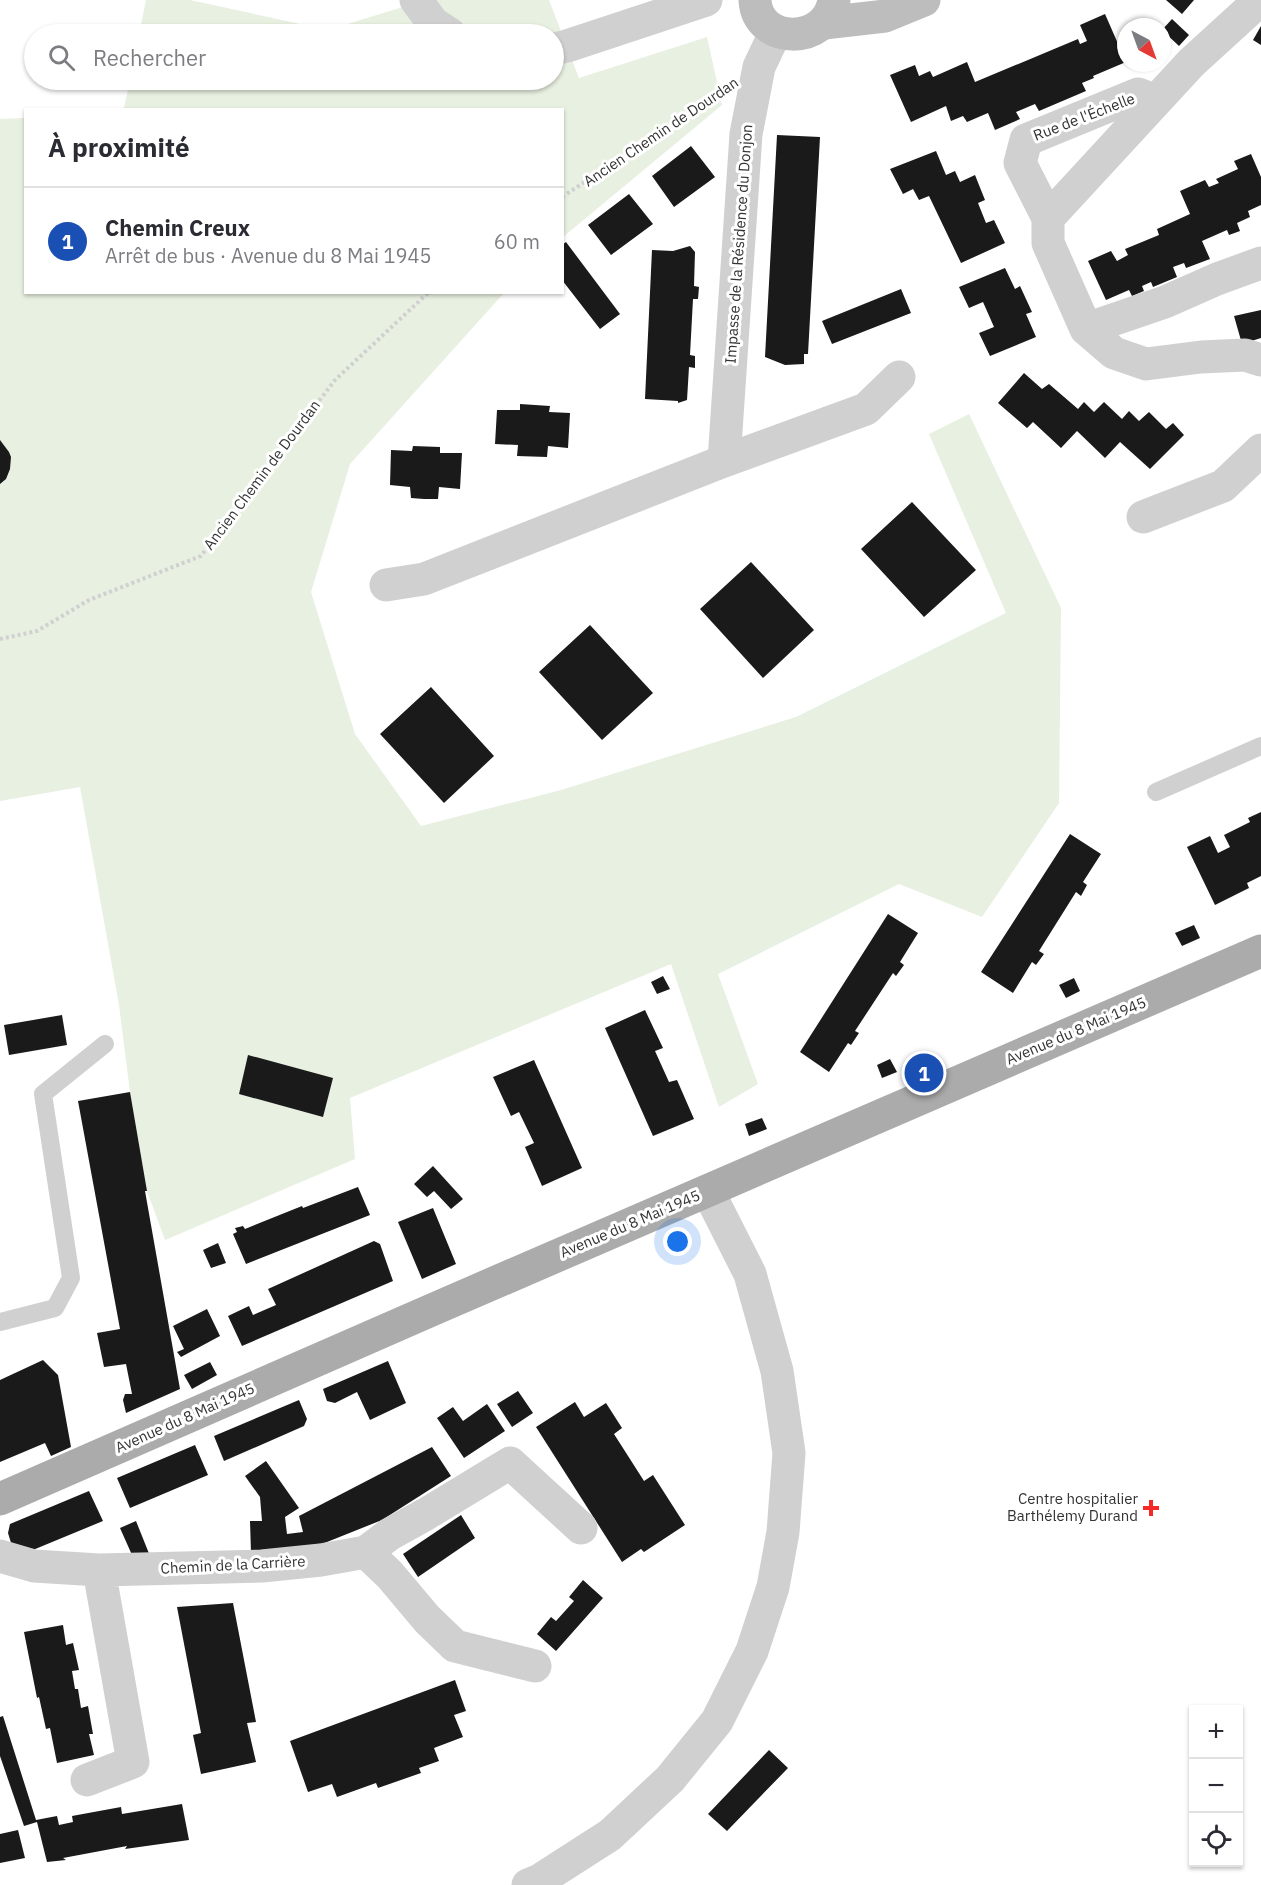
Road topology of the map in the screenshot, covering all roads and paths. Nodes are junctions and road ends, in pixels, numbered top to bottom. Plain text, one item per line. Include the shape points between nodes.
1 (416, 0) edge
2 (706, 0) edge
3 (755, 0) edge
4 (924, 0) edge
5 (1260, 0) edge
6 (829, 11) edge
7 (435, 24) edge
8 (776, 31) junction
9 (564, 47) edge
10 (759, 67) junction
11 (1156, 101) junction
12 (564, 196) edge
13 (1048, 218) junction
14 (1261, 263) edge
15 (427, 294) edge
16 (1086, 329) junction
17 (1261, 360) edge
18 (899, 377) dead end
19 (1261, 450) edge
20 (724, 461) junction
21 (1143, 517) dead end
22 (386, 585) dead end
23 (0, 639) edge
24 (1261, 746) edge
25 (1156, 792) dead end
26 (1261, 951) edge
27 (105, 1044) dead end
28 (708, 1191) junction
29 (0, 1322) edge
30 (0, 1499) edge
31 (581, 1528) dead end
32 (366, 1552) junction
33 (0, 1556) edge
34 (99, 1570) junction
35 (535, 1666) dead end
36 (87, 1780) dead end
37 (528, 1885) edge

1 - 7 street
2 - 9 street
3 - 8 street via 763,21
4 - 6 street via 885,16
5 - 11 street, Rue de l'Échelle
6 - 8 street via 813,31 795,36
8 - 10 street, Impasse de la Résidence du Donjon
10 - 12 path, Ancien Chemin de Dourdan
10 - 20 street, Impasse de la Résidence du Donjon via 746,134
11 - 13 street, Rue de l'Échelle
11 - 13 street, Rue de l'Échelle via 1138,94 1026,140 1020,163
13 - 16 street, Rue de l'Échelle via 1048,243
14 - 16 street
15 - 23 path, Ancien Chemin de Dourdan via 335,380 201,556 88,600 37,631
16 - 17 street, Rue de l'Échelle via 1114,353 1146,364 1245,355
18 - 20 street via 866,409
19 - 21 street via 1223,486
20 - 22 street via 424,579
24 - 25 lane
26 - 28 main road, Avenue du 8 Mai 1945
27 - 29 lane via 43,1094 72,1278 56,1308
28 - 30 main road, Avenue du 8 Mai 1945
28 - 37 street via 750,1274 777,1371 789,1453 783,1532 773,1587 752,1651 717,1721 670,1779 610,1835
31 - 32 street, Chemin de la Carrière via 510,1464
32 - 34 street, Chemin de la Carrière via 262,1566
32 - 35 street via 455,1646
33 - 34 street, Chemin de la Carrière via 34,1566
34 - 36 street via 134,1762

